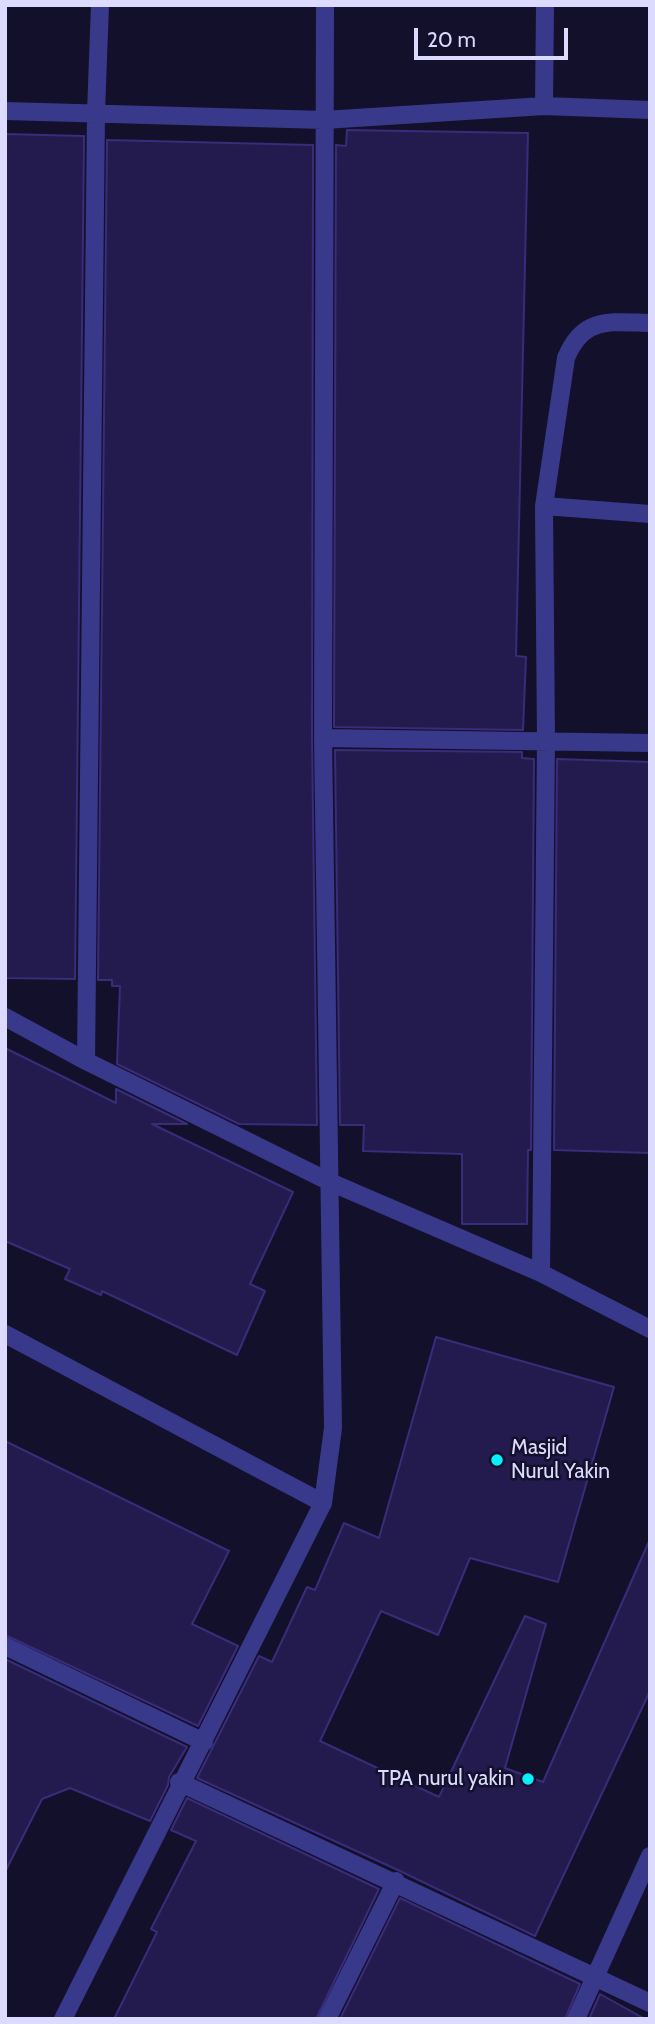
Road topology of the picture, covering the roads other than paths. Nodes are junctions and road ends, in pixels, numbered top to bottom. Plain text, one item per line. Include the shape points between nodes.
1 (100, 5) edge
2 (325, 5) edge
3 (544, 5) edge
4 (544, 106) junction
5 (650, 110) edge
6 (5, 111) edge
7 (96, 111) junction
8 (324, 120) junction
9 (650, 324) edge
10 (544, 506) junction
11 (650, 514) edge
12 (323, 738) junction
13 (546, 741) junction
14 (650, 743) edge
15 (5, 1017) edge
16 (86, 1061) junction
17 (330, 1182) junction
18 (541, 1273) junction
19 (650, 1329) edge
20 (5, 1334) edge
21 (323, 1503) junction
22 (5, 1646) edge
23 (204, 1742) junction
24 (179, 1782) junction
25 (650, 1856) edge
26 (396, 1881) junction
27 (597, 1978) junction
28 (650, 2003) edge
29 (63, 2019) edge
30 (327, 2019) edge
31 (576, 2019) edge

1 - 7 street
2 - 8 street
3 - 4 street
4 - 5 street
4 - 8 street
6 - 7 street
7 - 8 street
7 - 16 street
8 - 12 street
9 - 10 street via 614,322 589,328 574,338 566,358
10 - 11 street
10 - 13 street
12 - 13 street
12 - 17 street
13 - 14 street
13 - 18 street
15 - 16 street
16 - 17 street
17 - 18 street
17 - 21 street via 333,1428
18 - 19 street
20 - 21 street
21 - 23 street
22 - 23 street
23 - 24 street
24 - 26 street
24 - 29 street
25 - 27 street
26 - 27 street
26 - 30 street
27 - 28 street
27 - 31 street

